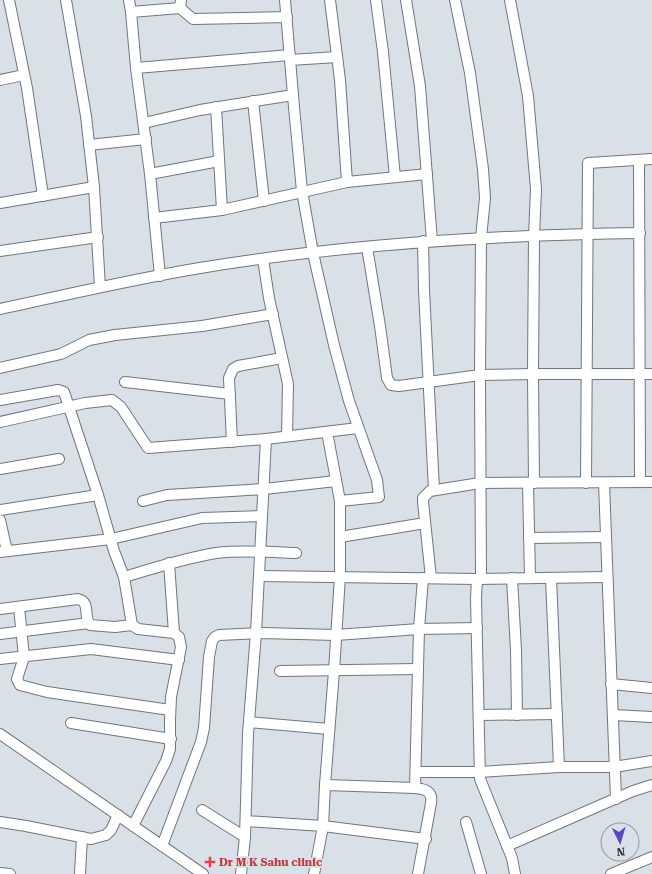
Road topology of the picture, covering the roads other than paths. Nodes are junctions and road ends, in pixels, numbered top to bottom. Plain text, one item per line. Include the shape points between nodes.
1 (66, 0) edge
2 (130, 0) edge
3 (285, 0) edge
4 (330, 0) edge
5 (376, 0) edge
6 (406, 0) edge
7 (455, 0) edge
8 (510, 0) edge
9 (180, 4) edge
10 (8, 5) edge
11 (131, 12) junction
12 (287, 17) junction
13 (337, 57) junction
14 (290, 58) junction
15 (136, 68) junction
16 (24, 76) junction
17 (0, 80) edge
18 (293, 95) junction
19 (253, 101) junction
20 (216, 107) junction
21 (144, 123) junction
22 (146, 140) junction
23 (89, 146) junction
24 (652, 159) edge
25 (639, 160) junction
26 (219, 161) junction
27 (150, 174) junction
28 (427, 174) junction
29 (395, 177) junction
30 (347, 182) junction
31 (94, 187) junction
32 (302, 191) junction
33 (43, 196) junction
34 (264, 201) junction
35 (0, 203) edge
36 (222, 210) junction
37 (154, 218) junction
38 (640, 232) junction
39 (587, 233) junction
40 (534, 236) junction
41 (98, 237) junction
42 (481, 238) junction
43 (428, 241) junction
44 (367, 247) junction
45 (0, 251) edge
46 (314, 253) junction
47 (263, 259) junction
48 (160, 276) junction
49 (100, 287) junction
50 (0, 310) edge
51 (273, 314) junction
52 (282, 358) junction
53 (0, 368) edge
54 (533, 374) junction
55 (586, 374) junction
56 (640, 374) junction
57 (652, 374) edge
58 (480, 375) junction
59 (125, 382) dead end
60 (429, 382) junction
61 (230, 394) junction
62 (0, 400) edge
63 (68, 407) junction
64 (0, 422) edge
65 (358, 428) junction
66 (327, 432) junction
67 (287, 436) junction
68 (266, 439) junction
69 (232, 442) junction
70 (59, 459) dead end
71 (0, 469) edge
72 (336, 481) junction
73 (640, 482) junction
74 (652, 482) edge
75 (480, 483) junction
76 (531, 483) junction
77 (586, 483) junction
78 (604, 483) junction
79 (264, 489) junction
80 (434, 490) junction
81 (98, 495) junction
82 (143, 501) dead end
83 (340, 501) junction
84 (0, 510) edge
85 (262, 516) junction
86 (0, 520) edge
87 (425, 523) junction
88 (340, 537) junction
89 (606, 537) junction
90 (529, 538) junction
91 (111, 539) junction
92 (4, 551) edge
93 (260, 552) junction
94 (296, 553) dead end
95 (169, 563) junction
96 (259, 576) junction
97 (340, 576) junction
98 (124, 577) junction
99 (607, 577) junction
100 (427, 578) junction
101 (512, 578) junction
102 (530, 578) junction
103 (551, 578) junction
104 (479, 579) junction
105 (19, 607) junction
106 (0, 609) edge
107 (89, 623) junction
108 (132, 625) junction
109 (477, 628) junction
110 (419, 629) junction
111 (21, 630) junction
112 (174, 633) junction
113 (256, 633) junction
114 (0, 634) edge
115 (336, 635) junction
116 (24, 657) junction
117 (0, 659) edge
118 (179, 660) junction
119 (418, 669) junction
120 (280, 671) dead end
121 (334, 671) junction
122 (611, 684) junction
123 (652, 688) edge
124 (170, 710) junction
125 (557, 714) junction
126 (479, 715) junction
127 (517, 715) junction
128 (613, 715) junction
129 (652, 717) edge
130 (249, 722) junction
131 (71, 723) dead end
132 (329, 729) junction
133 (0, 734) edge
134 (171, 739) junction
135 (652, 761) edge
136 (614, 766) junction
137 (559, 767) junction
138 (416, 772) junction
139 (480, 772) junction
140 (325, 785) junction
141 (652, 785) edge
142 (415, 788) junction
143 (616, 799) junction
144 (202, 810) dead end
145 (118, 815) junction
146 (246, 821) junction
147 (0, 822) edge
148 (466, 822) dead end
149 (133, 826) junction
150 (323, 826) junction
151 (82, 837) junction
152 (245, 837) junction
153 (426, 839) junction
154 (162, 846) junction
155 (507, 846) junction
156 (652, 857) edge
157 (631, 870) edge
158 (0, 873) edge
159 (10, 874) edge
160 (80, 874) edge
161 (203, 874) edge
162 (241, 874) edge
163 (314, 874) edge
164 (418, 874) edge
165 (481, 874) edge
166 (515, 874) edge
167 (611, 874) edge

1 - 23 street
2 - 11 street
3 - 12 street
4 - 13 street
5 - 29 street via 384,52
6 - 28 street via 420,86
7 - 42 street via 470,73 483,170 485,198
8 - 40 street via 528,96 536,189
9 - 11 street
9 - 12 street via 193,20
10 - 16 street
11 - 15 street
12 - 14 street
13 - 14 street
13 - 30 street
14 - 15 street
14 - 18 street
15 - 21 street
16 - 17 street
16 - 33 street
18 - 19 street
18 - 32 street
19 - 20 street
19 - 34 street
20 - 21 street
20 - 26 street
21 - 22 street
22 - 23 street
22 - 27 street
23 - 31 street
24 - 25 street
25 - 38 street
25 - 39 street via 588,163
26 - 27 street
26 - 36 street
27 - 37 street
28 - 29 street
28 - 43 street
29 - 30 street
30 - 32 street
31 - 33 street
31 - 41 street
32 - 34 street
32 - 46 street
33 - 35 street
34 - 36 street
36 - 37 street
37 - 48 street
38 - 39 street
38 - 56 street
39 - 40 street
39 - 55 street
40 - 42 street
40 - 54 street
41 - 45 street
41 - 49 street
42 - 43 street
42 - 58 street
43 - 44 street
43 - 60 street via 424,290
44 - 46 street
44 - 60 street via 388,382 394,386
46 - 47 street
46 - 65 street via 334,345
47 - 48 street
47 - 51 street
48 - 49 street
49 - 50 street
51 - 52 street
51 - 53 street via 89,340 60,354
52 - 61 street via 238,366 229,378
52 - 67 street via 288,384
54 - 55 street
54 - 58 street
54 - 76 street
55 - 56 street
55 - 77 street
56 - 57 street
56 - 73 street
58 - 60 street
58 - 75 street
59 - 61 street
60 - 80 street
61 - 69 street
62 - 63 street via 61,390 64,392
63 - 64 street
63 - 69 street via 112,400 121,407 148,448
63 - 81 street
65 - 66 street
65 - 83 street via 377,480 379,497
66 - 67 street
66 - 72 street
67 - 68 street
68 - 69 street
68 - 79 street
70 - 71 street
72 - 79 street
72 - 83 street
73 - 74 street
73 - 78 street
75 - 76 street
75 - 80 street
75 - 104 street
76 - 77 street
76 - 90 street
77 - 78 street
78 - 89 street
79 - 82 street via 167,495
79 - 85 street
80 - 87 street via 425,494 423,498
81 - 84 street
81 - 91 street
83 - 88 street
85 - 91 street via 202,518
85 - 93 street
86 - 92 street
87 - 88 street
87 - 100 street
88 - 97 street
89 - 90 street
89 - 99 street
90 - 102 street
91 - 92 street
91 - 98 street
93 - 94 street
93 - 95 street via 216,553
93 - 96 street
95 - 98 street
95 - 112 street
96 - 97 street
96 - 113 street
97 - 100 street
97 - 115 street
98 - 108 street
99 - 103 street
99 - 122 street
100 - 104 street
100 - 110 street
101 - 102 street
101 - 104 street
101 - 127 street
102 - 103 street
103 - 125 street
104 - 109 street
105 - 106 street
105 - 107 street via 78,599 86,605 86,618
105 - 111 street
107 - 108 street via 92,626
107 - 111 street
108 - 112 street via 138,629
109 - 110 street
109 - 126 street
110 - 115 street
110 - 119 street
111 - 114 street
111 - 116 street
112 - 118 street via 181,641
113 - 115 street
113 - 130 street
113 - 154 street via 219,635 212,641 201,742
115 - 121 street
116 - 117 street
116 - 118 street via 91,648
116 - 124 street via 17,679 18,684 23,687
118 - 124 street
119 - 121 street
119 - 138 street
120 - 121 street
121 - 132 street
122 - 123 street
122 - 128 street
124 - 134 street
125 - 127 street
125 - 137 street
126 - 127 street
126 - 139 street
128 - 129 street
128 - 136 street
130 - 132 street
130 - 146 street
131 - 134 street
132 - 140 street
133 - 145 street
134 - 149 street via 166,761
135 - 136 street
136 - 137 street
136 - 143 street
137 - 139 street
138 - 139 street
138 - 142 street
139 - 155 street via 480,779
140 - 142 street
140 - 150 street
141 - 143 street
142 - 153 street via 426,789 432,799
143 - 155 street
144 - 152 street
145 - 149 street
145 - 151 street via 106,835 92,839
146 - 150 street
146 - 152 street
147 - 151 street
148 - 165 street
149 - 154 street
150 - 153 street
150 - 163 street
151 - 160 street
152 - 162 street
153 - 164 street
154 - 161 street
155 - 166 street
156 - 157 street
157 - 167 street
158 - 159 street

